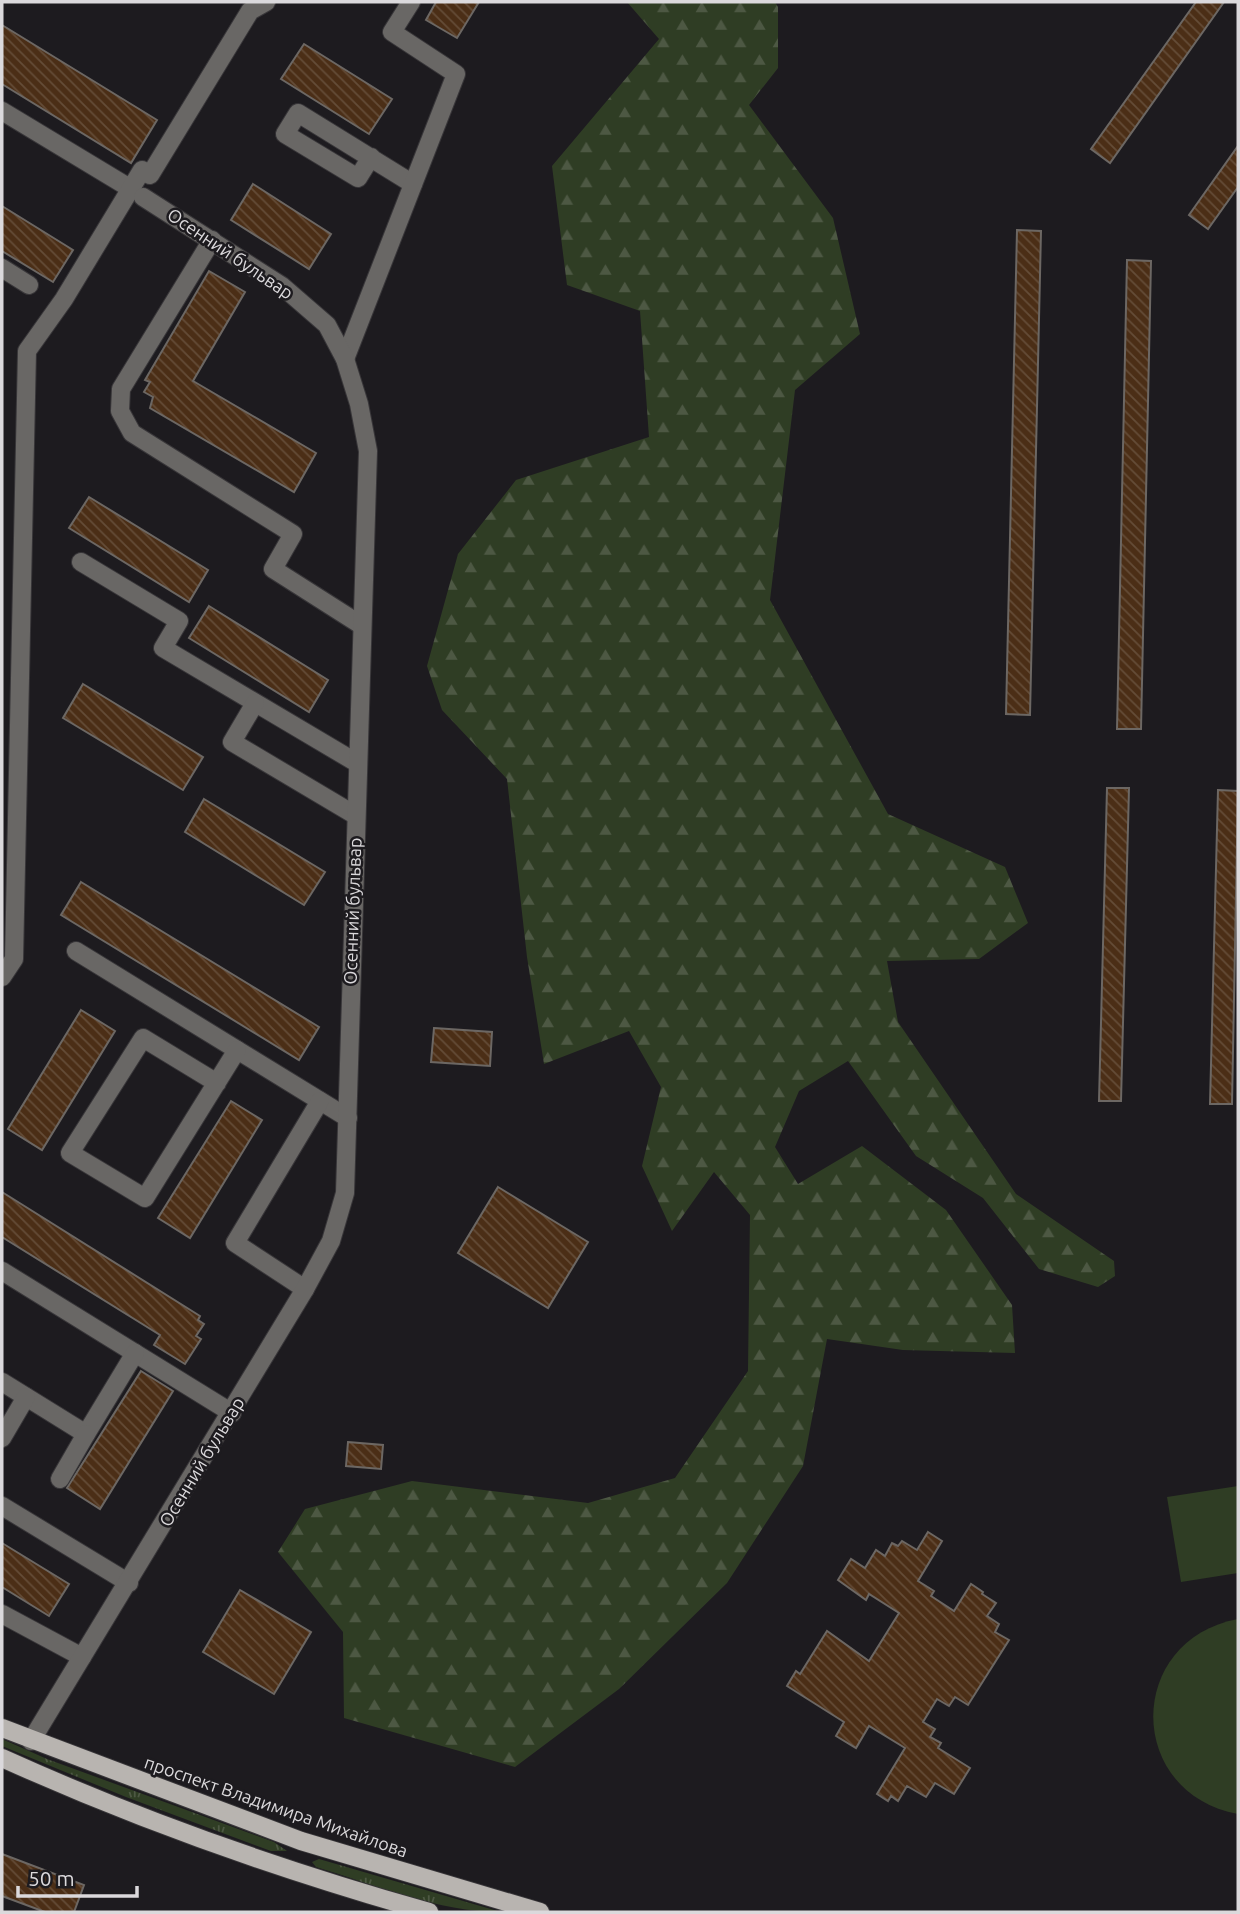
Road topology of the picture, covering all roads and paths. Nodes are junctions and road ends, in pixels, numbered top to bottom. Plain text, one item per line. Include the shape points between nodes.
1 (266, 2) edge
2 (411, 2) edge
3 (2, 111) edge
4 (370, 157) dead end
5 (413, 184) junction
6 (212, 240) junction
7 (2, 268) edge
8 (29, 285) dead end
9 (345, 359) junction
10 (81, 562) dead end
11 (361, 625) junction
12 (256, 703) junction
13 (357, 763) junction
14 (355, 815) junction
15 (76, 951) dead end
16 (2, 977) edge
17 (237, 1050) junction
18 (217, 1083) junction
19 (320, 1101) junction
20 (348, 1118) junction
21 (2, 1271) edge
22 (305, 1289) junction
23 (135, 1353) junction
24 (2, 1382) edge
25 (26, 1397) junction
26 (232, 1413) junction
27 (86, 1434) junction
28 (2, 1438) edge
29 (60, 1479) dead end
30 (2, 1506) edge
31 (129, 1583) junction
32 (2, 1614) edge
33 (82, 1657) junction
34 (2, 1728) edge
35 (31, 1741) junction
36 (2, 1758) edge
37 (301, 1841) junction
38 (290, 1869) junction
39 (429, 1912) edge
40 (540, 1912) edge

1 - 16 street via 250,10 150,175 142,170 27,351 13,959
2 - 5 street via 392,32 456,74
3 - 6 street, Осенний бульвар
4 - 5 street
5 - 9 street
6 - 9 street, Осенний бульвар via 282,286 327,325
6 - 11 street via 121,389 120,411 132,433 293,534 273,569
7 - 8 street
9 - 11 street, Осенний бульвар via 368,451
10 - 12 street via 180,621 163,648
11 - 13 street, Осенний бульвар
12 - 13 street
12 - 14 street via 232,742
13 - 14 street, Осенний бульвар
14 - 20 street, Осенний бульвар
15 - 17 street
17 - 18 street
17 - 19 street
18 - 18 street via 145,1198 70,1153 143,1038
19 - 20 street
19 - 22 street via 235,1243
20 - 22 street, Осенний бульвар via 340,1215
21 - 23 street
22 - 26 street, Осенний бульвар
23 - 26 street
23 - 27 street
24 - 25 street
25 - 27 street
25 - 28 street
26 - 31 street, Осенний бульвар
27 - 29 street
30 - 31 street
31 - 33 street, Осенний бульвар
32 - 33 street
33 - 35 street, Осенний бульвар
34 - 35 main road, проспект Владимира Михайлова
35 - 37 main road, проспект Владимира Михайлова
36 - 38 main road
37 - 38 main road
37 - 40 main road, проспект Владимира Михайлова
38 - 39 main road

